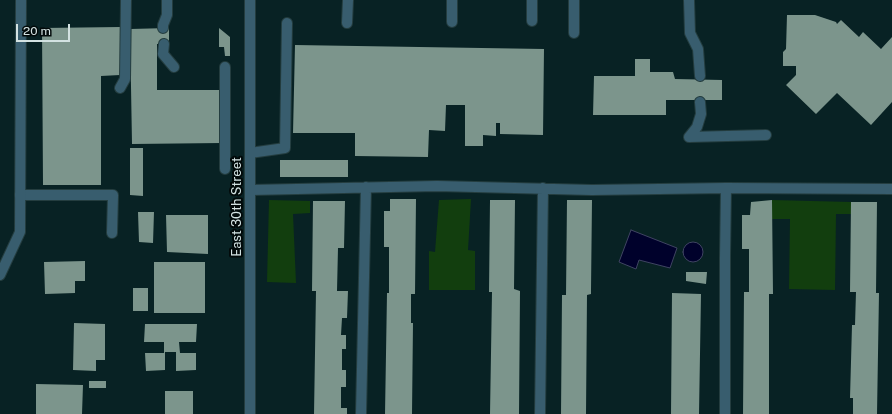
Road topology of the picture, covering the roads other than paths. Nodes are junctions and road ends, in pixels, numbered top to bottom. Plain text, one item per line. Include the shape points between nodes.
1 (21, 0) edge
2 (126, 0) edge
3 (168, 0) edge
4 (174, 0) edge
5 (250, 0) edge
6 (348, 0) edge
7 (452, 0) edge
8 (532, 0) edge
9 (574, 0) edge
10 (688, 0) edge
11 (174, 17) dead end
12 (532, 21) dead end
13 (452, 22) dead end
14 (287, 23) dead end
15 (347, 23) dead end
16 (163, 28) dead end
17 (574, 33) dead end
18 (164, 44) dead end
19 (174, 67) dead end
20 (225, 67) dead end
21 (700, 76) dead end
22 (120, 88) dead end
23 (700, 102) dead end
24 (766, 135) dead end
25 (250, 153) junction
26 (225, 169) dead end
27 (366, 187) junction
28 (543, 188) junction
29 (726, 188) junction
30 (892, 189) edge
31 (250, 190) junction
32 (20, 195) junction
33 (112, 233) dead end
34 (0, 275) edge
35 (250, 414) edge
36 (361, 414) edge
37 (540, 414) edge
38 (725, 414) edge

1 - 32 street
2 - 22 street via 125,79
3 - 16 street
4 - 11 street
5 - 25 street, East 30th Street
6 - 15 street
7 - 13 street
8 - 12 street
9 - 17 street
10 - 21 street via 690,33 698,49
14 - 25 street via 285,148
18 - 19 street via 163,54
20 - 26 street
23 - 24 street via 701,114 697,127 689,137
25 - 31 street, East 30th Street
27 - 28 street
27 - 31 street
27 - 36 street
28 - 29 street
28 - 37 street
29 - 30 street
29 - 38 street
31 - 35 street, East 30th Street
32 - 33 street via 113,195
32 - 34 street via 20,232

